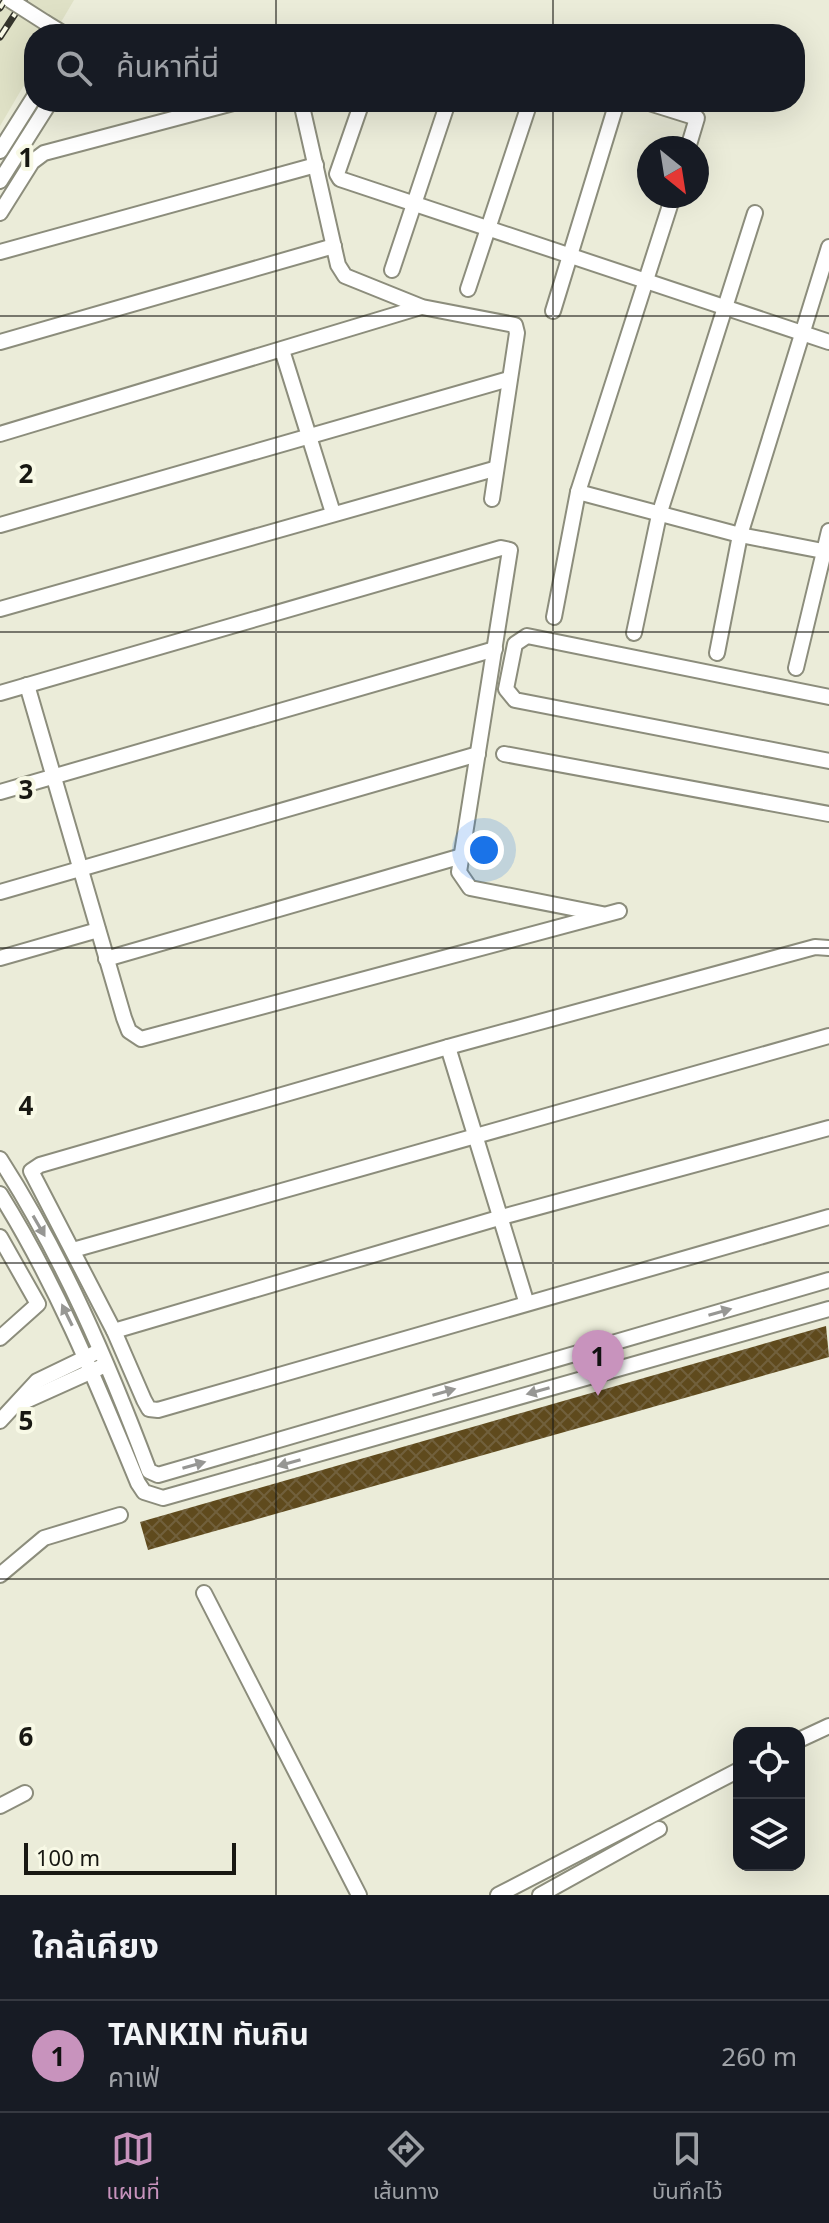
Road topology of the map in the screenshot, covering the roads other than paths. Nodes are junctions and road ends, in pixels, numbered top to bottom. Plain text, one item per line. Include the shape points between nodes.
1 (10, 0) edge
2 (48, 24) edge
3 (25, 112) edge
4 (44, 112) edge
5 (199, 112) edge
6 (303, 112) edge
7 (359, 112) edge
8 (445, 112) edge
9 (527, 112) edge
10 (614, 112) edge
11 (678, 112) edge
12 (692, 136) edge
13 (0, 151) edge
14 (316, 165) junction
15 (0, 181) edge
16 (414, 203) junction
17 (669, 208) edge
18 (0, 213) edge
19 (755, 213) dead end
20 (487, 228) junction
21 (334, 246) junction
22 (829, 247) edge
23 (0, 252) edge
24 (571, 256) junction
25 (392, 270) dead end
26 (646, 281) junction
27 (468, 289) dead end
28 (724, 306) junction
29 (422, 307) junction
30 (553, 311) dead end
31 (802, 332) junction
32 (0, 342) edge
33 (829, 342) edge
34 (282, 350) junction
35 (509, 379) junction
36 (0, 434) edge
37 (309, 436) junction
38 (494, 469) junction
39 (578, 492) junction
40 (492, 499) dead end
41 (333, 513) junction
42 (659, 515) junction
43 (0, 525) edge
44 (829, 531) edge
45 (740, 535) junction
46 (823, 551) junction
47 (0, 609) edge
48 (554, 617) dead end
49 (634, 633) dead end
50 (495, 649) junction
51 (717, 653) dead end
52 (796, 668) dead end
53 (27, 685) junction
54 (0, 693) edge
55 (829, 697) edge
56 (478, 754) junction
57 (504, 754) dead end
58 (829, 761) edge
59 (54, 776) junction
60 (0, 792) edge
61 (829, 814) edge
62 (462, 856) junction
63 (82, 869) junction
64 (0, 892) edge
65 (619, 911) dead end
66 (602, 914) junction
67 (98, 930) junction
68 (829, 948) edge
69 (0, 958) edge
70 (106, 959) junction
71 (829, 1036) edge
72 (448, 1047) junction
73 (829, 1128) edge
74 (476, 1135) junction
75 (2, 1166) edge
76 (0, 1194) edge
77 (502, 1217) junction
78 (829, 1217) edge
79 (0, 1237) edge
80 (73, 1250) junction
81 (829, 1280) edge
82 (526, 1301) junction
83 (829, 1309) edge
84 (674, 1326) junction
85 (114, 1331) junction
86 (0, 1338) edge
87 (681, 1349) junction
88 (103, 1350) junction
89 (89, 1363) junction
90 (109, 1364) junction
91 (411, 1402) junction
92 (0, 1421) edge
93 (418, 1426) junction
94 (166, 1473) junction
95 (163, 1498) junction
96 (120, 1515) dead end
97 (0, 1575) edge
98 (204, 1593) dead end
99 (829, 1726) edge
100 (805, 1737) edge
101 (733, 1773) edge
102 (25, 1793) dead end
103 (0, 1806) edge
104 (659, 1829) dead end
105 (506, 1893) edge
106 (359, 1895) edge
107 (540, 1895) edge

1 - 2 street, bridge
3 - 13 street
4 - 15 street
5 - 18 street via 44,153 32,162
6 - 14 street
7 - 16 street via 337,174
8 - 16 street
9 - 20 street
10 - 24 street
11 - 12 street via 697,118
14 - 21 street
14 - 23 street
16 - 20 street
16 - 25 street
17 - 26 street
19 - 28 street
20 - 24 street
20 - 27 street
21 - 29 street via 338,265 352,282
21 - 32 street
22 - 31 street
24 - 26 street
24 - 30 street
26 - 28 street
26 - 39 street
28 - 31 street
28 - 42 street
29 - 34 street
29 - 35 street via 511,322 517,333
31 - 33 street
31 - 45 street
34 - 36 street
34 - 37 street
35 - 37 street
35 - 38 street
37 - 41 street
37 - 43 street
38 - 40 street
38 - 41 street
39 - 42 street
39 - 48 street
41 - 47 street
42 - 45 street
42 - 49 street
44 - 46 street
45 - 46 street
45 - 51 street
46 - 52 street
50 - 53 street via 510,560 510,550 501,548
50 - 56 street
50 - 59 street
53 - 54 street
53 - 59 street
55 - 58 street via 527,636 515,644 506,689 515,700
56 - 62 street
56 - 63 street
57 - 61 street
59 - 60 street
59 - 63 street
62 - 66 street via 459,872 470,888
62 - 70 street
63 - 64 street
63 - 67 street
65 - 66 street
66 - 70 street via 141,1039 129,1031
67 - 69 street
67 - 70 street
68 - 72 street via 815,947
71 - 74 street
72 - 74 street
72 - 80 street via 32,1169
73 - 77 street
74 - 77 street
74 - 80 street
75 -> 88 street via 61,1263
89 -> 76 street
77 - 82 street
77 - 85 street
78 - 82 street
79 - 86 street via 38,1304
80 - 85 street
84 -> 81 street
82 - 85 street via 158,1410 149,1409
83 - 87 street
84 - 87 street
91 -> 84 street
87 -> 93 street
88 - 89 street
88 - 90 street
89 - 90 street
89 - 92 street via 17,1405
89 - 95 street via 138,1483 144,1492
90 - 94 street via 149,1471
91 - 93 street
94 -> 91 street
93 -> 95 street
94 - 95 street
96 - 97 street via 44,1538
98 - 106 street
99 - 100 street
101 - 105 street
102 - 103 street
104 - 107 street

